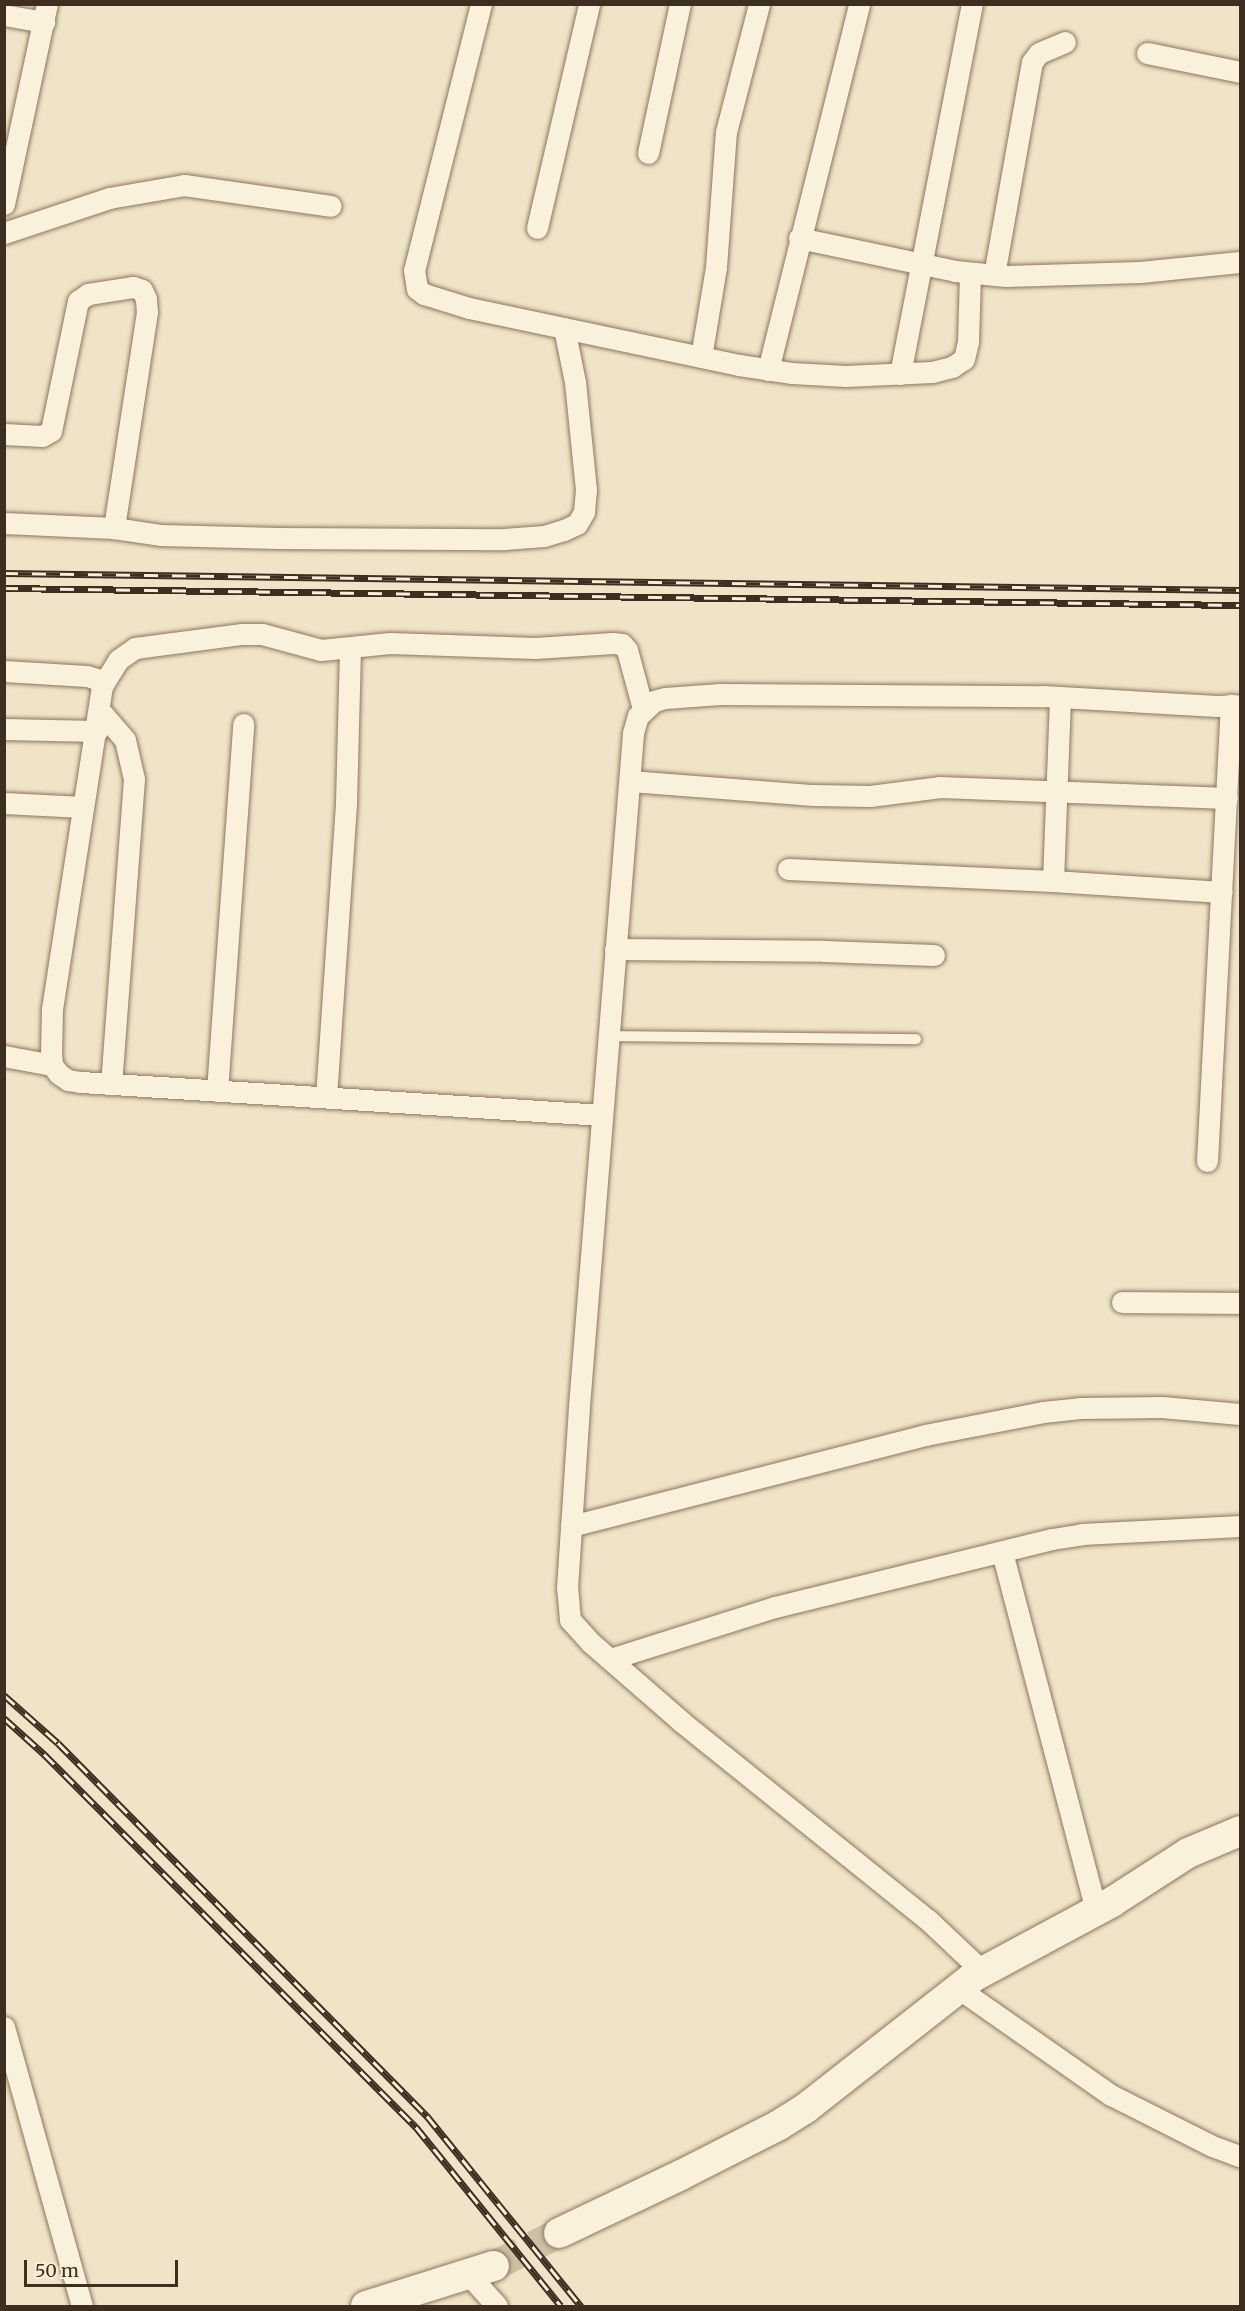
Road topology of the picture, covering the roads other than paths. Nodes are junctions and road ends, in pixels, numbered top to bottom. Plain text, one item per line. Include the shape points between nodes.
1 (481, 4) edge
2 (589, 4) edge
3 (680, 4) edge
4 (759, 4) edge
5 (859, 4) edge
6 (972, 4) edge
7 (45, 13) edge
8 (4, 15) edge
9 (1065, 42) dead end
10 (1147, 53) dead end
11 (1240, 72) edge
12 (13, 126) edge
13 (648, 153) dead end
14 (4, 204) edge
15 (331, 206) dead end
16 (537, 228) dead end
17 (4, 233) edge
18 (799, 238) junction
19 (1240, 261) edge
20 (920, 264) junction
21 (970, 273) junction
22 (994, 275) junction
23 (564, 328) junction
24 (701, 357) junction
25 (768, 370) junction
26 (900, 374) junction
27 (4, 434) edge
28 (4, 523) edge
29 (114, 528) junction
30 (350, 648) junction
31 (4, 671) edge
32 (102, 686) junction
33 (1060, 697) junction
34 (1236, 705) edge
35 (643, 709) junction
36 (99, 721) junction
37 (243, 724) dead end
38 (4, 729) edge
39 (630, 781) junction
40 (1057, 790) junction
41 (1227, 798) junction
42 (4, 802) edge
43 (83, 807) junction
44 (788, 869) dead end
45 (1053, 881) junction
46 (1222, 892) junction
47 (615, 949) junction
48 (934, 955) dead end
49 (608, 1036) junction
50 (916, 1039) dead end
51 (4, 1056) edge
52 (52, 1065) junction
53 (111, 1084) junction
54 (217, 1091) junction
55 (326, 1097) junction
56 (602, 1115) junction
57 (1207, 1161) dead end
58 (1122, 1302) dead end
59 (1240, 1303) edge
60 (1240, 1414) edge
61 (571, 1526) junction
62 (1240, 1526) edge
63 (1002, 1552) junction
64 (610, 1659) junction
65 (1240, 1831) edge
66 (1096, 1911) junction
67 (970, 1980) junction
68 (4, 2027) edge
69 (1240, 2156) edge
70 (559, 2233) tunnel mouth
71 (481, 2270) joint
72 (82, 2307) edge
73 (366, 2307) edge
74 (498, 2307) edge

1 - 23 street via 414,279 417,289 434,299
2 - 16 street
3 - 13 street
4 - 24 street via 726,132 716,267
5 - 18 street
6 - 20 street
7 - 8 street
7 - 12 street
9 - 22 street via 1039,53 1032,62
10 - 11 street
12 - 14 street
15 - 17 street via 184,185 109,198
18 - 20 street
18 - 25 street
19 - 22 street via 1140,272
20 - 21 street
20 - 26 street
21 - 22 street
21 - 26 street via 964,359 932,372
23 - 24 street
23 - 29 street via 575,382 586,490 577,524 564,530 504,539 389,539 161,535
24 - 25 street
25 - 26 street via 846,376
27 - 29 street via 42,436 51,431 78,301 88,294 133,287 142,290 147,312
28 - 29 street
30 - 32 street via 310,649 262,634 149,644 124,655
30 - 35 street via 390,643 535,648 622,644 630,659
30 - 55 street via 346,803
31 - 32 street via 87,676 97,679
32 - 36 street
33 - 34 street
33 - 35 street via 720,694 666,698
33 - 40 street
34 - 41 street
35 - 39 street via 633,733
36 - 38 street
36 - 43 street
36 - 53 street via 125,740 134,779
37 - 54 street
39 - 40 street via 822,795 870,796 939,787
39 - 47 street
40 - 41 street
40 - 45 street
41 - 46 street
42 - 43 street
43 - 52 street via 52,1009
44 - 45 street
45 - 46 street
46 - 57 street
47 - 48 street
47 - 49 street
49 - 50 lane
49 - 56 street
51 - 52 street
52 - 53 street via 68,1080
53 - 54 street
54 - 55 street
55 - 56 street
56 - 61 street
58 - 59 street
60 - 61 street via 1162,1407 1042,1412 925,1435
61 - 64 street via 567,1588 570,1620
62 - 63 street via 1082,1534
63 - 64 street via 775,1607
63 - 66 street
64 - 67 street via 928,1920
65 - 66 street via 1188,1853
66 - 67 street
67 - 69 street via 1111,2096
67 - 70 street via 806,2108 681,2175
68 - 72 street
71 - 73 street
71 - 74 street

